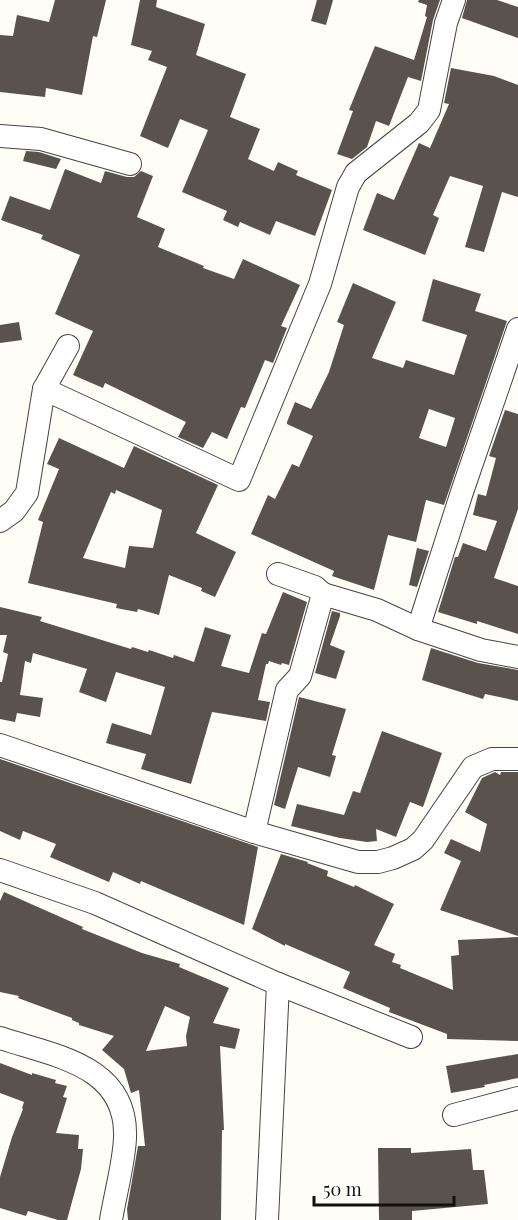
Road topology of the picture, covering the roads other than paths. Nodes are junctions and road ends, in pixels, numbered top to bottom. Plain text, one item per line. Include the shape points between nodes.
1 (454, 0) edge
2 (0, 136) edge
3 (130, 164) dead end
4 (518, 329) edge
5 (68, 346) dead end
6 (44, 389) junction
7 (0, 521) edge
8 (278, 574) dead end
9 (323, 594) junction
10 (418, 628) junction
11 (518, 657) edge
12 (0, 745) edge
13 (518, 759) edge
14 (254, 832) junction
15 (0, 870) edge
16 (278, 984) junction
17 (411, 1036) dead end
18 (0, 1038) edge
19 (518, 1098) edge
20 (454, 1114) dead end
21 (111, 1220) edge
22 (267, 1220) edge

1 - 6 street via 429,110 419,123 361,168 348,187 320,284 239,480
2 - 3 street via 41,138
4 - 10 street
5 - 6 street
6 - 7 street via 27,493 14,511
8 - 9 street via 315,587
9 - 10 street via 377,610
9 - 14 street via 300,676 286,690
10 - 11 street via 481,650
12 - 14 street
13 - 14 street via 492,759 473,767 423,840 413,849 378,862 358,862
15 - 16 street via 95,903
16 - 17 street
16 - 22 street
18 - 21 street via 81,1065 99,1075 115,1092 123,1112 125,1138
19 - 20 street

